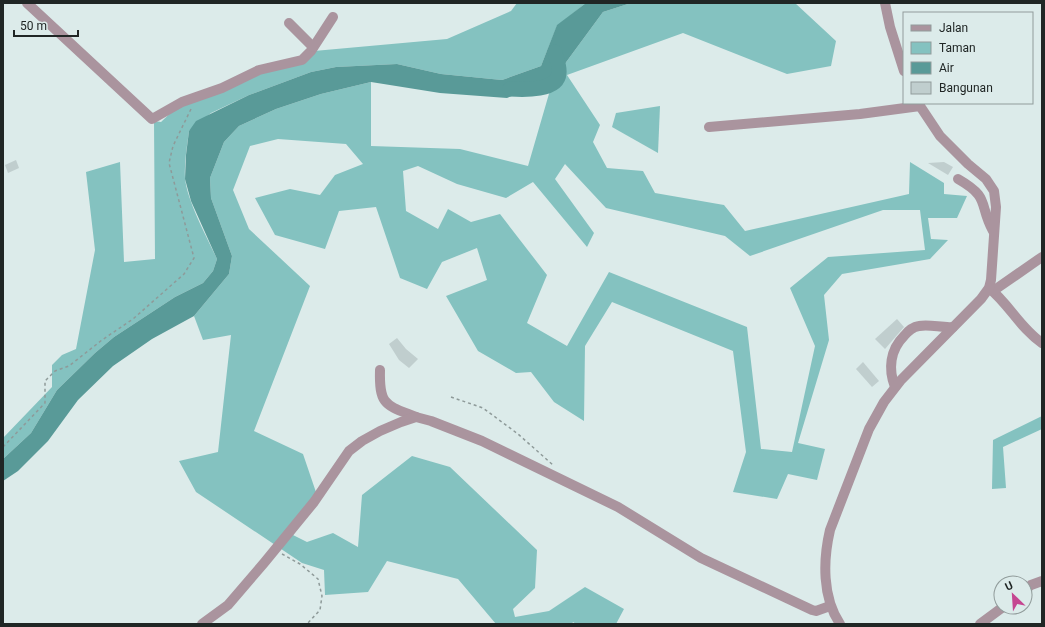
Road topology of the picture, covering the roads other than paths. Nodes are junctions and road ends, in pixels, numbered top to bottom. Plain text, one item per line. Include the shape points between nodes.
1 (26, 3) edge
2 (885, 3) edge
3 (333, 17) dead end
4 (289, 23) dead end
5 (313, 47) junction
6 (903, 65) edge
7 (919, 105) edge
8 (709, 126) dead end
9 (958, 179) dead end
10 (993, 232) junction
11 (1042, 257) edge
12 (991, 289) junction
13 (953, 327) junction
14 (1042, 343) edge
15 (380, 370) dead end
16 (895, 387) junction
17 (416, 417) junction
18 (830, 606) junction
19 (993, 614) edge
20 (202, 624) edge
21 (840, 624) edge
22 (980, 624) edge

1 - 5 street via 150,118 155,118 177,104 222,88 259,70 297,62
2 - 6 street
3 - 5 street
4 - 5 street
7 - 8 street via 860,114
7 - 10 street via 940,136 986,179 994,191 996,207
9 - 10 street via 983,199
10 - 12 street
11 - 12 street
12 - 13 street
12 - 14 street via 1024,328
13 - 16 street
13 - 16 street via 911,328 898,342 892,354 891,369
15 - 17 street via 382,400 389,406
16 - 18 street via 870,429 830,530 825,560
17 - 18 street via 482,441 618,507 701,558 812,610
17 - 20 street via 362,441 349,451 314,502 275,550 228,605
18 - 21 street
19 - 22 street

